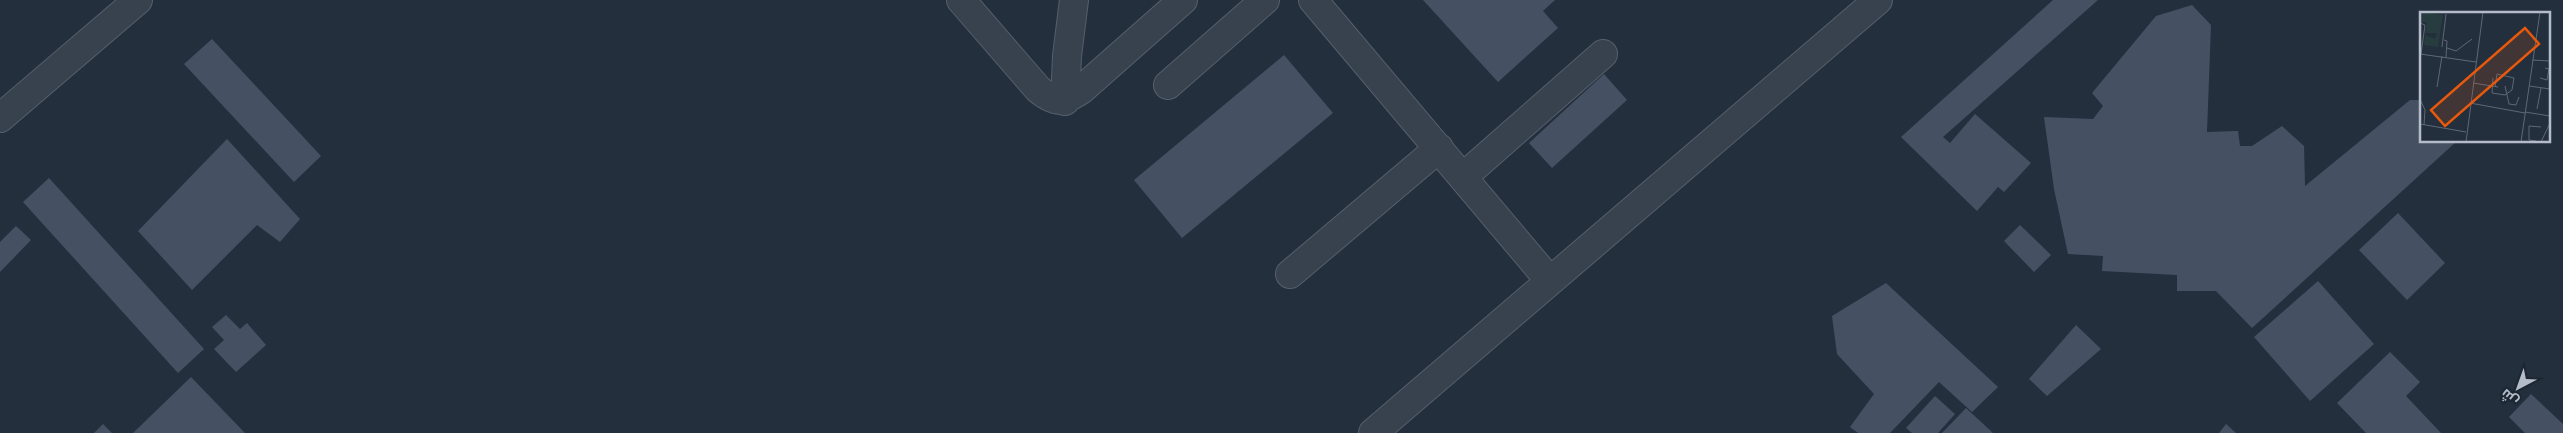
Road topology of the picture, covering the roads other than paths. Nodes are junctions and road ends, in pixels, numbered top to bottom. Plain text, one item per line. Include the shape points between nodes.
1 (138, 0) edge
2 (961, 0) edge
3 (1074, 0) edge
4 (1183, 0) edge
5 (1265, 0) edge
6 (1313, 0) edge
7 (1860, 6) edge
8 (1603, 54) dead end
9 (1168, 85) dead end
10 (1065, 101) junction
11 (0, 118) edge
12 (1439, 148) junction
13 (1463, 177) junction
14 (1290, 274) dead end
15 (1550, 281) junction
16 (1372, 433) edge

1 - 11 street
2 - 10 street via 1038,90 1050,99
3 - 10 street
4 - 10 street
5 - 9 street
6 - 12 street
7 - 15 street
8 - 13 street
12 - 13 street
12 - 14 street
13 - 15 street
15 - 16 street

